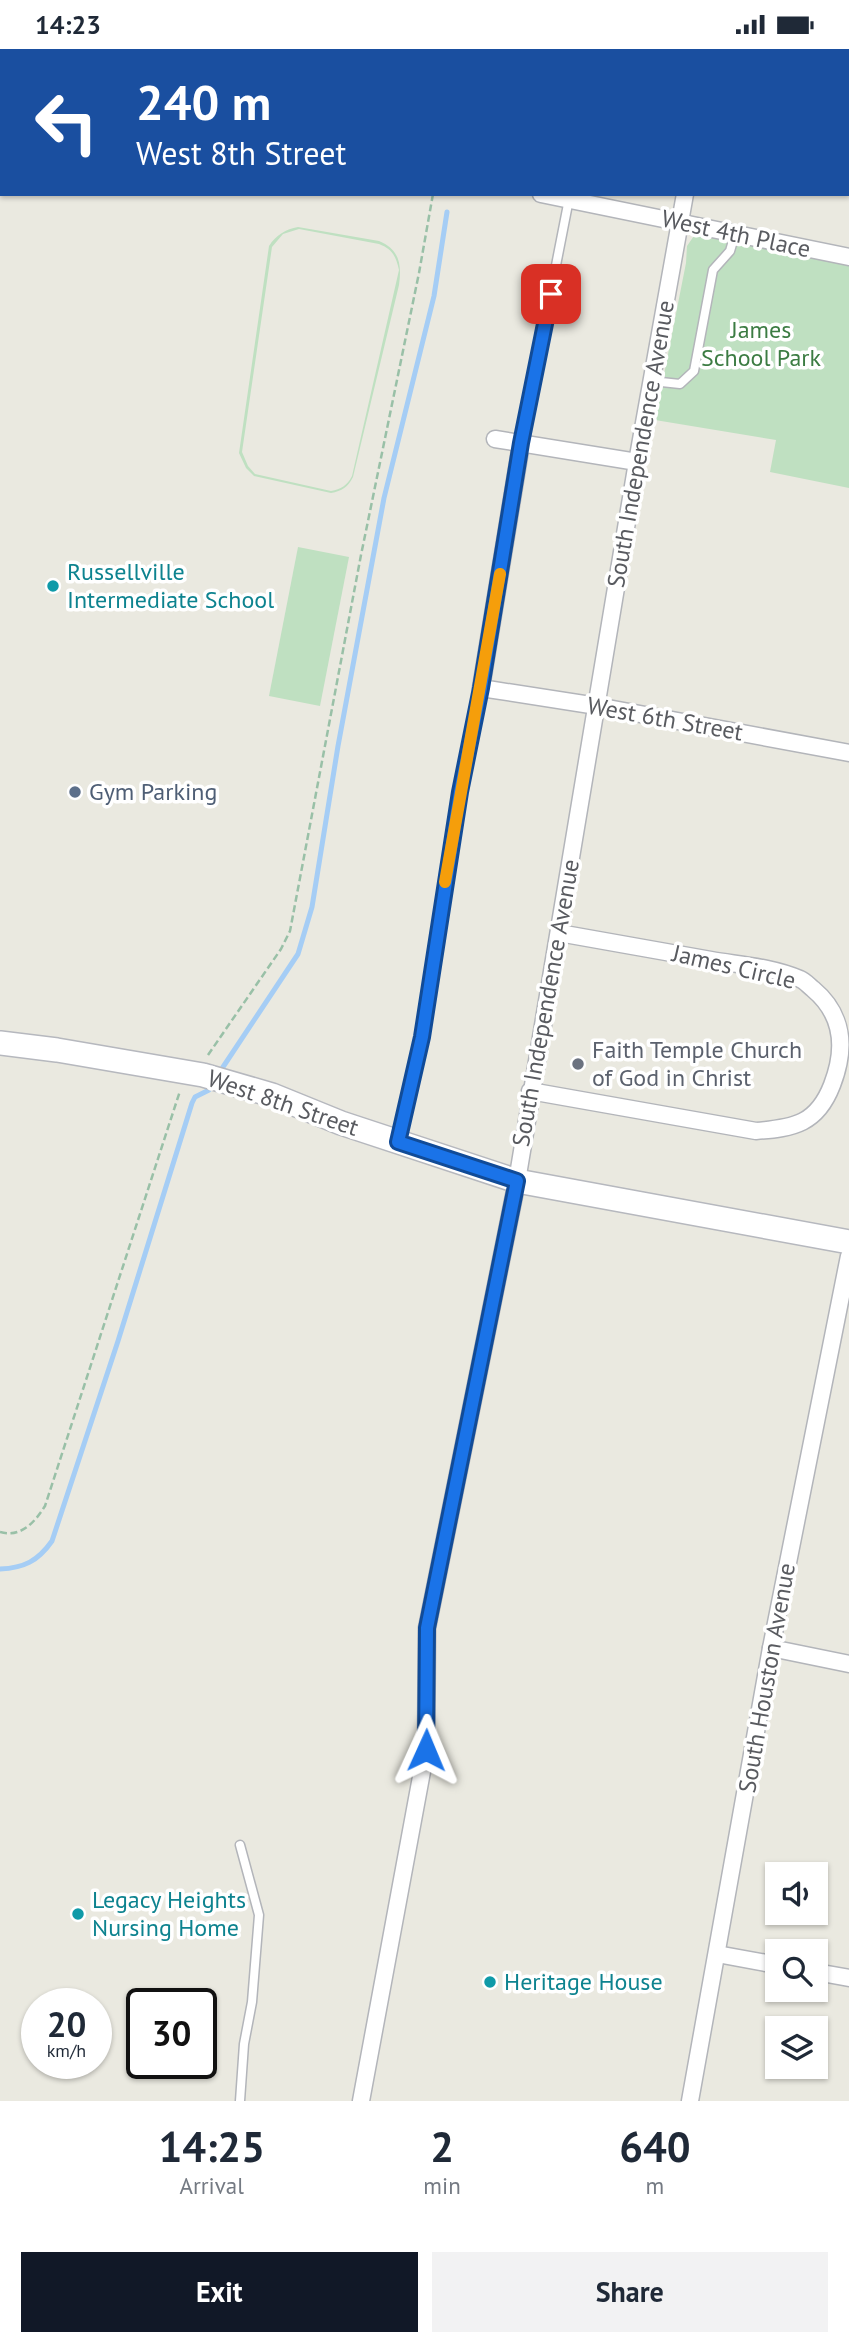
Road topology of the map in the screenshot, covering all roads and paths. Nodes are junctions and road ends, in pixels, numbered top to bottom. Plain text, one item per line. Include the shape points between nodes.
1 (433, 196) edge
2 (685, 196) edge
3 (570, 197) edge
4 (680, 223) junction
5 (735, 234) junction
6 (849, 257) edge
7 (652, 381) junction
8 (495, 439) dead end
9 (521, 443) junction
10 (637, 463) junction
11 (481, 688) junction
12 (597, 706) junction
13 (849, 753) edge
14 (559, 933) junction
15 (0, 1043) edge
16 (194, 1073) junction
17 (530, 1090) junction
18 (398, 1142) junction
19 (517, 1181) junction
20 (849, 1242) edge
21 (849, 1256) edge
22 (0, 1532) edge
23 (771, 1648) junction
24 (849, 1664) edge
25 (240, 1845) dead end
26 (717, 1954) junction
27 (765, 1963) edge
28 (828, 1974) edge
29 (849, 1978) edge
30 (240, 2101) edge
31 (361, 2101) edge
32 (690, 2101) edge

1 - 16 path via 290,932
2 - 4 street, South Independence Avenue
3 - 4 street, West 4th Place
3 - 9 lane
4 - 5 street, West 4th Place
4 - 7 street, South Independence Avenue
5 - 6 street, West 4th Place
5 - 7 lane via 730,251 713,270 694,371 680,384
7 - 10 street, South Independence Avenue
8 - 9 street
9 - 10 street
9 - 11 street
10 - 12 street, South Independence Avenue
11 - 12 street, West 6th Street
11 - 18 lane via 422,1037
12 - 13 street, West 6th Street
12 - 14 street, South Independence Avenue
14 - 17 street, South Independence Avenue
14 - 17 street, James Circle via 760,968 801,980 833,1010 840,1032 839,1061 819,1111 797,1126 780,1129 756,1131
15 - 16 street, West 8th Street
16 - 18 street, West 8th Street via 272,1095
16 - 22 path via 180,1091 45,1506 24,1530
17 - 19 street, South Independence Avenue
18 - 19 street, West 8th Street
19 - 20 street, West 8th Street
19 - 31 street, South Independence Avenue via 427,1628 426,1750
21 - 23 street, South Houston Avenue
23 - 24 street
23 - 26 street, South Houston Avenue
25 - 30 lane via 259,1915
26 - 27 street
26 - 32 street, South Houston Avenue
28 - 29 street

